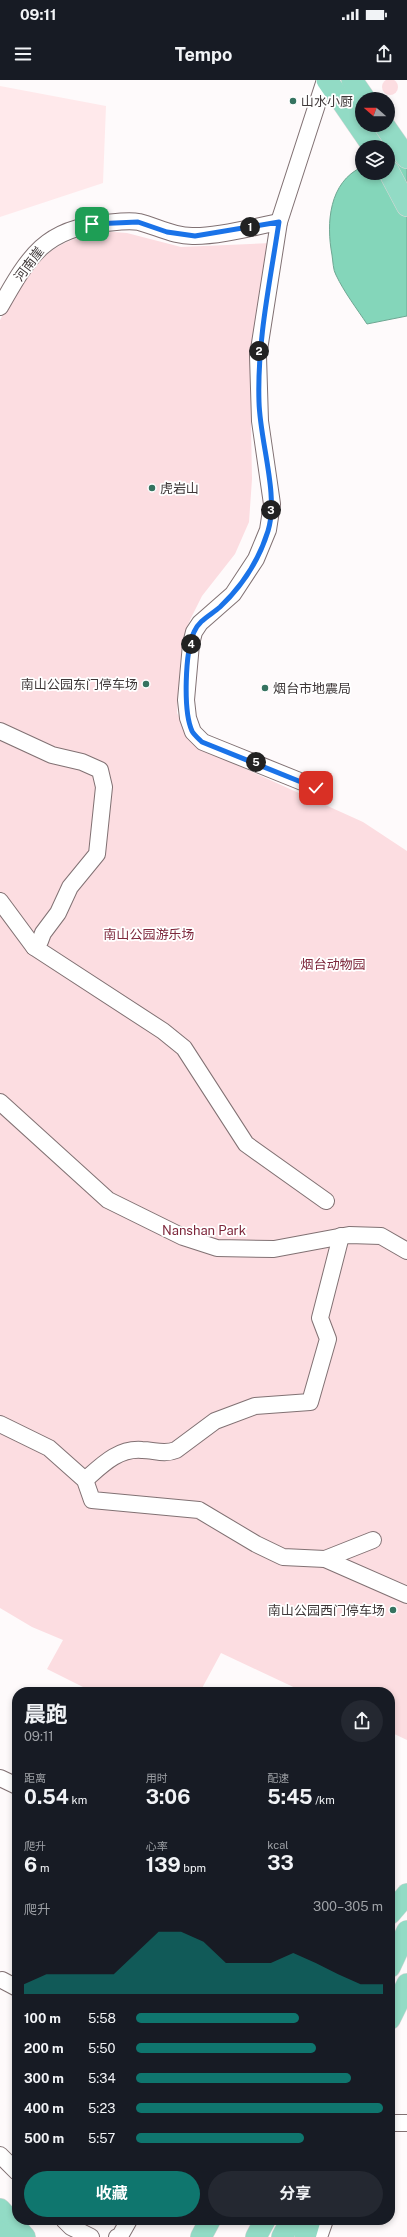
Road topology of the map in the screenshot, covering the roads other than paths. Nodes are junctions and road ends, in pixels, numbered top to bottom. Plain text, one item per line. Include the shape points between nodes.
1 (352, 80) edge
2 (329, 84) edge
3 (361, 92) edge
4 (389, 132) edge
5 (368, 140) edge
6 (407, 158) edge
7 (393, 180) edge
8 (407, 206) edge
9 (279, 222) junction
10 (0, 307) edge
11 (0, 731) edge
12 (316, 788) dead end
13 (0, 901) edge
14 (34, 947) junction
15 (0, 1102) edge
16 (326, 1201) dead end
17 (342, 1236) junction
18 (407, 1251) edge
19 (0, 1424) edge
20 (85, 1480) junction
21 (373, 1540) dead end
22 (325, 1559) junction
23 (407, 1595) edge
24 (0, 1778) edge
25 (12, 1784) edge
26 (407, 1894) edge
27 (395, 1908) edge
28 (407, 1931) edge
29 (395, 1956) edge
30 (2, 1980) dead end
31 (407, 1984) edge
32 (12, 1985) edge
33 (395, 2009) edge
34 (395, 2123) edge
35 (407, 2123) edge
36 (0, 2155) edge
37 (12, 2167) edge
38 (0, 2209) edge
39 (12, 2222) edge
40 (14, 2225) edge
41 (69, 2225) edge
42 (126, 2225) edge
43 (207, 2225) edge
44 (221, 2225) edge
45 (262, 2225) edge
46 (288, 2225) edge
47 (309, 2225) edge
48 (323, 2225) edge
49 (0, 2232) edge
50 (4, 2237) edge
51 (25, 2237) edge
52 (90, 2237) edge
53 (117, 2237) edge
54 (201, 2237) edge
55 (215, 2237) edge
56 (256, 2237) edge
57 (282, 2237) edge
58 (305, 2237) edge
59 (318, 2237) edge

1 - 3 main road
2 - 5 main road
2 - 9 street
4 - 6 main road
7 - 8 main road
9 - 10 street, 河南崖 via 195,236 167,232 138,222 92,224 72,229 44,243 24,266
9 - 12 street via 258,356 260,421 272,504 268,530 256,559 233,594 200,623 194,632 186,700 193,732 202,742
11 - 14 street via 52,755 82,762 100,770 104,787 97,854 70,887 58,913
13 - 14 street
14 - 16 street via 163,1031 184,1048 246,1144
15 - 17 street via 108,1200 183,1237 217,1248 274,1249
17 - 18 street via 381,1236
17 - 20 street via 320,1318 328,1339 310,1402 255,1406 214,1421 170,1453 142,1450 121,1452
19 - 20 street via 49,1448
20 - 22 street via 92,1500 199,1510 283,1557
21 - 22 street
22 - 23 street
24 - 25 street
26 - 27 main road
28 - 29 main road
30 - 32 street
31 - 33 main road
34 - 35 street
36 - 37 street
38 - 39 main road
40 - 51 main road
41 - 52 street
42 - 53 street
43 - 54 main road
44 - 55 main road
45 - 56 main road
46 - 57 main road
47 - 58 main road
48 - 59 street
49 - 50 main road

